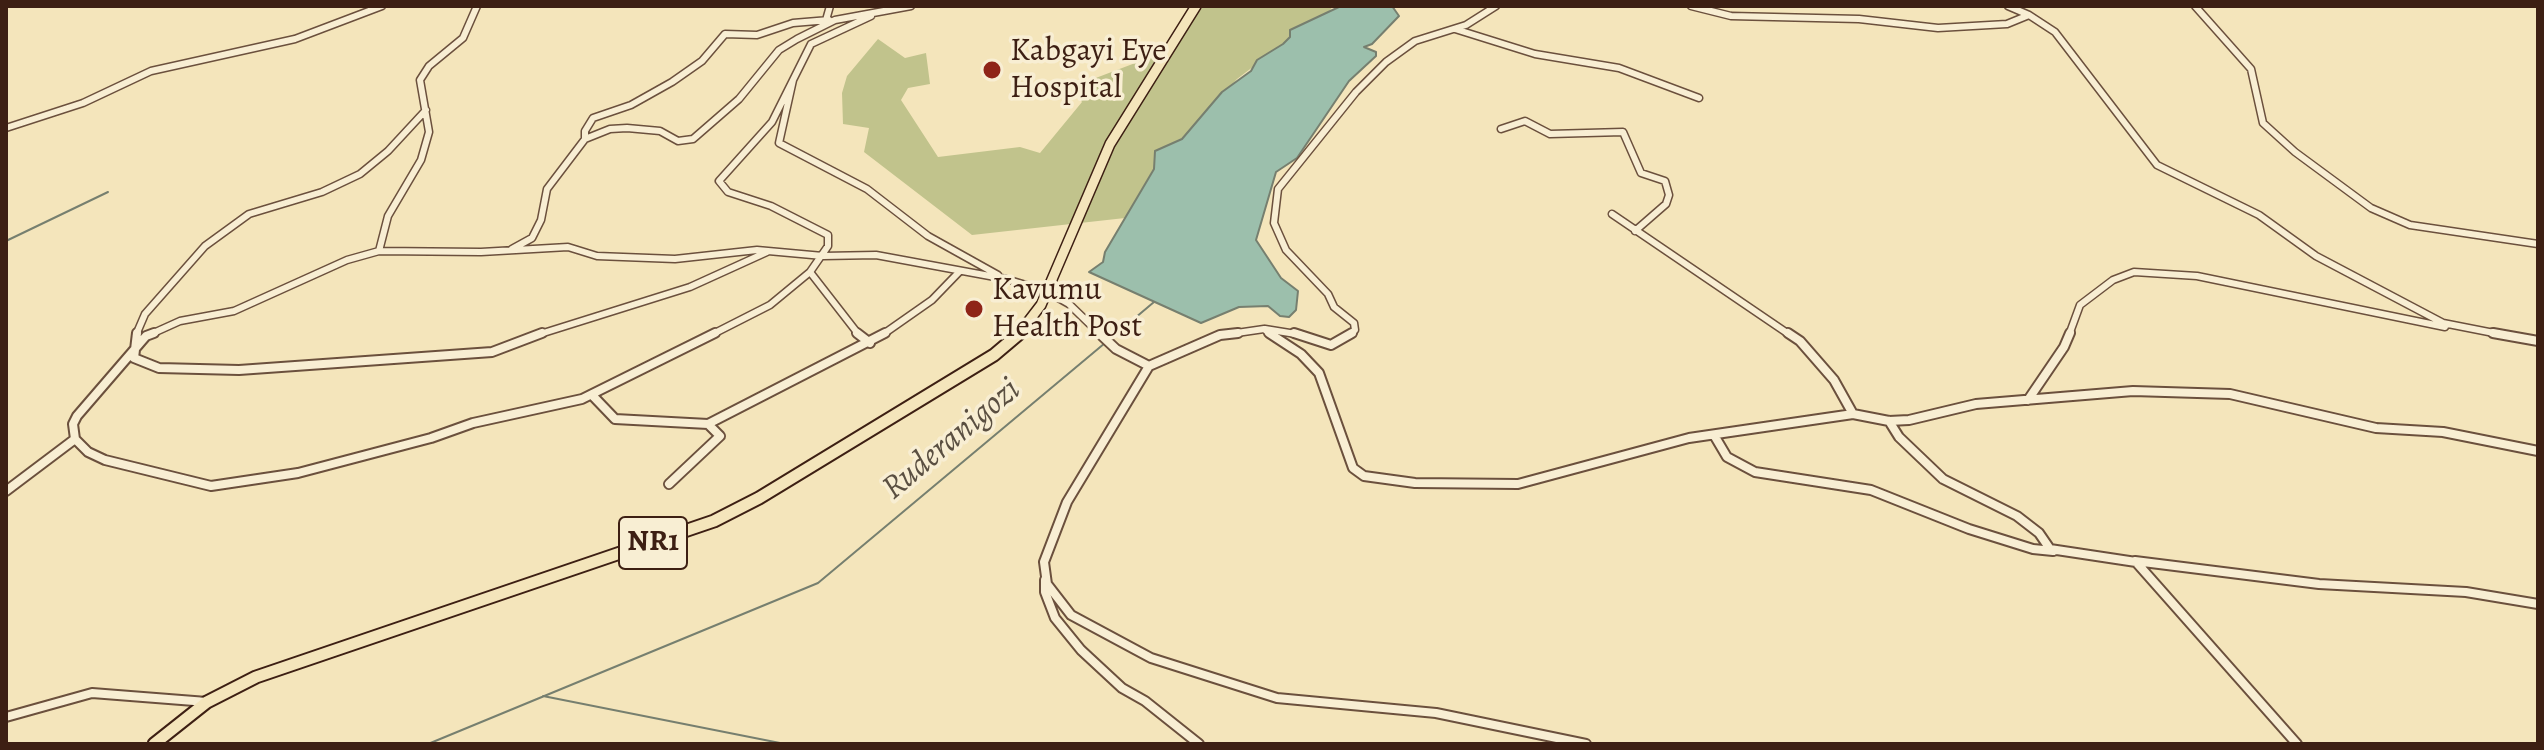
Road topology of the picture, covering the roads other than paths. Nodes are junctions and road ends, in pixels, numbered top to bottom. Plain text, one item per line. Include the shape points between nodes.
1 (382, 6) edge
2 (830, 6) edge
3 (911, 6) edge
4 (1196, 6) edge
5 (1496, 6) edge
6 (1691, 6) edge
7 (2008, 6) edge
8 (2195, 6) edge
9 (474, 8) edge
10 (2029, 15) junction
11 (871, 16) junction
12 (826, 20) junction
13 (835, 20) junction
14 (1453, 29) junction
15 (793, 78) junction
16 (1699, 98) dead end
17 (426, 110) junction
18 (6, 128) edge
19 (1501, 129) dead end
20 (585, 139) junction
21 (1612, 214) dead end
22 (1635, 231) junction
23 (2538, 244) edge
24 (509, 250) junction
25 (771, 250) junction
26 (379, 251) junction
27 (823, 256) junction
28 (960, 271) junction
29 (810, 272) junction
30 (1006, 279) junction
31 (1046, 291) junction
32 (2452, 327) junction
33 (1264, 329) junction
34 (2538, 341) edge
35 (870, 343) junction
36 (132, 348) junction
37 (1149, 366) junction
38 (592, 395) junction
39 (2028, 400) junction
40 (1853, 414) junction
41 (1889, 421) junction
42 (708, 424) junction
43 (1714, 435) junction
44 (75, 439) junction
45 (2538, 451) edge
46 (669, 484) dead end
47 (6, 491) edge
48 (2055, 551) junction
49 (2132, 560) junction
50 (1045, 579) junction
51 (2538, 604) edge
52 (207, 702) junction
53 (6, 717) edge
54 (154, 744) edge
55 (1199, 744) edge
56 (1586, 744) edge
57 (2297, 744) edge

1 - 18 street via 295,39 151,71 83,103
2 - 12 street
3 - 11 street
4 - 31 highway, NR1 via 1110,144
5 - 14 street
6 - 10 street via 1731,16 1859,19 1938,28 2007,24
7 - 10 street
8 - 23 street via 2251,69 2263,123 2364,204 2410,225
9 - 17 street via 463,38 420,80
10 - 32 street via 2055,32 2157,165 2259,215 2316,256
11 - 13 street
11 - 15 street via 811,44
12 - 13 street
12 - 20 street via 793,23 757,35 725,34 702,61 672,82 593,118
13 - 20 street via 779,50 739,99 693,139 678,141 660,131 627,128
14 - 16 street via 1535,54 1619,68
14 - 33 street via 1415,41 1386,62 1278,189 1274,223 1286,250 1355,330 1331,345 1298,333
15 - 27 street via 772,122 719,185 823,230 830,240
15 - 30 street via 779,143 867,189 928,236
17 - 26 street via 430,125 424,152 388,216
17 - 36 street via 360,174 322,192 249,214 205,246 155,300
19 - 22 street via 1525,121 1553,134 1623,132 1641,173 1665,181 1669,195
20 - 24 street via 547,189 532,238
21 - 22 street
22 - 40 street via 1800,341 1834,380
24 - 25 street via 568,247 597,256 675,259
24 - 26 street
25 - 27 street
25 - 36 street via 690,287 492,352 306,367 183,370 139,362
26 - 36 street via 234,311 172,323
27 - 28 street via 876,255
27 - 29 street
28 - 30 street
28 - 35 street via 932,300
29 - 35 street via 851,328
29 - 38 street via 770,305
30 - 31 street
31 - 37 street via 1076,309 1116,349
31 - 52 highway, NR1 via 1032,319 994,355 731,513 311,657
32 - 34 street
32 - 39 street via 2197,276 2134,272 2113,280 2080,305 2064,347
33 - 37 street via 1220,335
33 - 43 street via 1319,373 1347,460 1364,476 1510,485 1660,444
35 - 42 street
36 - 44 street via 75,420
37 - 50 street via 1067,502 1044,562
38 - 42 street via 615,419
38 - 44 street via 313,470 225,486 105,460
39 - 41 street
39 - 45 street via 2133,391 2230,394 2376,428 2443,432
40 - 41 street
40 - 43 street
41 - 48 street via 1943,479 2017,516
42 - 46 street via 720,436
43 - 48 street via 1727,457 1755,472 1871,490 1969,529
44 - 47 street
48 - 49 street
49 - 51 street
49 - 57 street
50 - 55 street via 1055,618 1081,650 1122,688
50 - 56 street via 1060,604 1086,626 1151,658 1234,687 1303,703 1436,713
52 - 53 street via 106,691
52 - 54 highway, NR1

